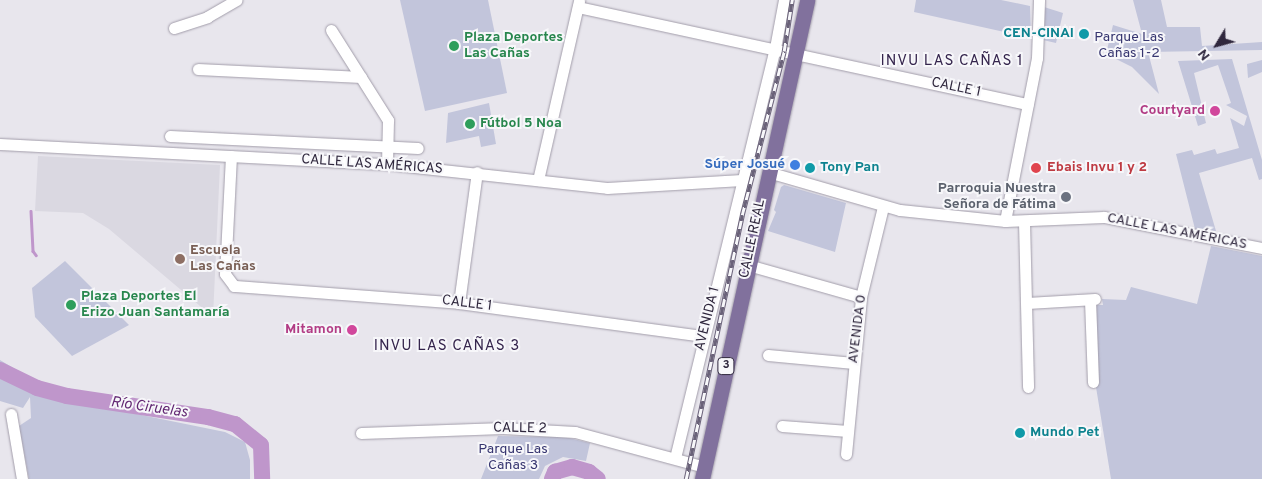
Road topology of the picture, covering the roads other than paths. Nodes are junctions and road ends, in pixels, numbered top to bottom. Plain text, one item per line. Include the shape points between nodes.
1 (236, 0) edge
2 (784, 0) edge
3 (807, 0) edge
4 (1039, 0) edge
5 (579, 4) edge
6 (174, 28) dead end
7 (331, 30) dead end
8 (775, 48) junction
9 (796, 53) junction
10 (198, 69) dead end
11 (361, 78) junction
12 (1028, 104) junction
13 (170, 136) dead end
14 (265, 141) junction
15 (0, 144) edge
16 (388, 146) junction
17 (418, 148) dead end
18 (231, 156) junction
19 (264, 158) junction
20 (387, 164) junction
21 (477, 172) junction
22 (768, 172) junction
23 (538, 180) junction
24 (742, 180) junction
25 (883, 207) junction
26 (1005, 220) junction
27 (1024, 221) junction
28 (1262, 248) edge
29 (748, 265) junction
30 (861, 297) junction
31 (458, 303) junction
32 (1027, 303) junction
33 (704, 336) junction
34 (768, 355) dead end
35 (854, 363) junction
36 (1092, 382) dead end
37 (1028, 387) dead end
38 (11, 414) dead end
39 (782, 426) dead end
40 (848, 431) junction
41 (362, 433) dead end
42 (846, 454) dead end
43 (675, 458) junction
44 (703, 473) edge
45 (22, 479) edge

1 - 6 street via 207,17
2 - 8 street, AVENIDA 1
3 - 9 main road, CALLE REAL / 3
4 - 12 street via 1037,58
5 - 8 street, CALLE 1
5 - 23 street
7 - 11 street
8 - 9 street, CALLE 1
8 - 24 street, AVENIDA 1
9 - 12 street, CALLE 1
9 - 22 main road, CALLE REAL / 3
10 - 11 street
11 - 16 street via 388,120
12 - 26 street
13 - 14 street, CALLE LAS AMÉRICAS
14 - 16 street, CALLE LAS AMÉRICAS
14 - 19 street
15 - 18 street, CALLE LAS AMÉRICAS
16 - 17 street, CALLE LAS AMÉRICAS
16 - 20 street
18 - 19 street, CALLE LAS AMÉRICAS
18 - 31 street, CALLE 1 via 225,274 229,283 239,288 361,293
19 - 20 street, CALLE LAS AMÉRICAS
20 - 21 street, CALLE LAS AMÉRICAS
21 - 23 street, CALLE LAS AMÉRICAS
21 - 31 street
22 - 25 street, CALLE LAS AMÉRICAS
22 - 29 main road, CALLE REAL / 3
23 - 24 street, CALLE LAS AMÉRICAS via 607,188
24 - 33 street, AVENIDA 1
25 - 26 street, CALLE LAS AMÉRICAS
25 - 30 street, AVENIDA 0
26 - 27 street, CALLE LAS AMÉRICAS
27 - 28 street, CALLE LAS AMÉRICAS via 1104,217
27 - 32 street
29 - 30 street
29 - 44 main road, CALLE REAL / 3
30 - 35 street, AVENIDA 0
31 - 33 street, CALLE 1
32 - 36 street via 1093,299
32 - 37 street
33 - 43 street, AVENIDA 1
34 - 35 street
35 - 40 street, AVENIDA 0
38 - 45 street
39 - 40 street
40 - 42 street, AVENIDA 0
41 - 43 street, CALLE 2 via 550,430 575,432
43 - 44 street, CALLE 2

